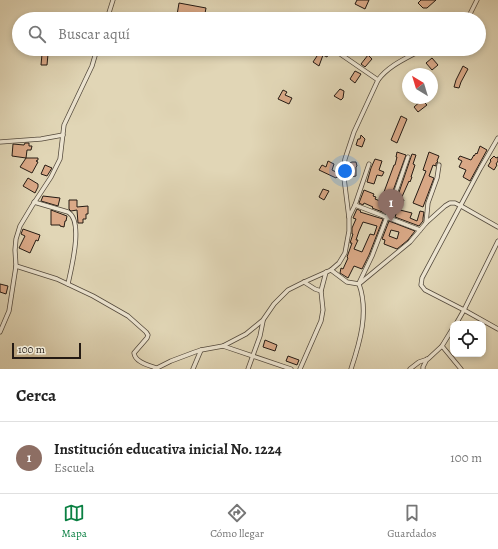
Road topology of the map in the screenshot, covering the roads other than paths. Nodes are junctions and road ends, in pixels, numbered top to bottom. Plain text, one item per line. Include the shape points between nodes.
1 (113, 0) edge
2 (477, 0) edge
3 (109, 12) edge
4 (471, 12) edge
5 (95, 56) edge
6 (343, 56) edge
7 (410, 56) edge
8 (378, 80) junction
9 (63, 135) junction
10 (498, 138) edge
11 (0, 142) edge
12 (408, 157) dead end
13 (369, 164) dead end
14 (439, 165) dead end
15 (34, 202) junction
16 (355, 206) junction
17 (461, 206) junction
18 (387, 217) junction
19 (349, 218) junction
20 (426, 223) junction
21 (498, 227) edge
22 (420, 230) junction
23 (498, 241) edge
24 (16, 266) junction
25 (331, 270) junction
26 (326, 272) junction
27 (304, 282) junction
28 (68, 284) junction
29 (359, 284) junction
30 (321, 291) junction
31 (464, 310) junction
32 (263, 320) junction
33 (458, 321) edge
34 (498, 329) edge
35 (0, 332) edge
36 (450, 333) edge
37 (223, 346) junction
38 (442, 346) junction
39 (201, 350) junction
40 (253, 356) junction
41 (428, 359) junction
42 (155, 369) edge
43 (194, 369) edge
44 (248, 369) edge
45 (291, 369) edge
46 (300, 369) edge
47 (351, 369) edge
48 (410, 369) edge
49 (423, 369) edge
50 (461, 369) edge

1 - 3 street
2 - 4 street
5 - 9 street via 64,125
6 - 8 street
7 - 8 street via 392,66
8 - 19 street via 354,132 345,159 343,170
9 - 11 street
9 - 15 street via 60,159
10 - 17 street
12 - 18 street
13 - 16 street
14 - 20 street via 428,203
15 - 24 street via 20,226 16,239
15 - 28 street via 71,214 76,223 76,250
16 - 18 street
16 - 19 street
17 - 20 street via 450,203
17 - 21 street
17 - 31 street via 422,278 421,285 425,290
18 - 22 street
18 - 29 street
19 - 25 street via 345,253
20 - 22 street
22 - 29 street via 410,242
23 - 31 street
24 - 28 street
24 - 35 street via 9,311
25 - 26 street
25 - 29 street via 347,282
26 - 27 street
26 - 30 street
27 - 30 street
27 - 32 street via 288,290
28 - 42 street via 128,316 146,332 147,338 134,356
29 - 47 street via 362,293 363,325
30 - 46 street via 323,310
31 - 33 street
31 - 34 street
32 - 37 street via 234,342
32 - 40 street
36 - 38 street
37 - 39 street
37 - 40 street
38 - 41 street
38 - 50 street
39 - 42 street
39 - 43 street
40 - 44 street
40 - 45 street
41 - 48 street
41 - 49 street

